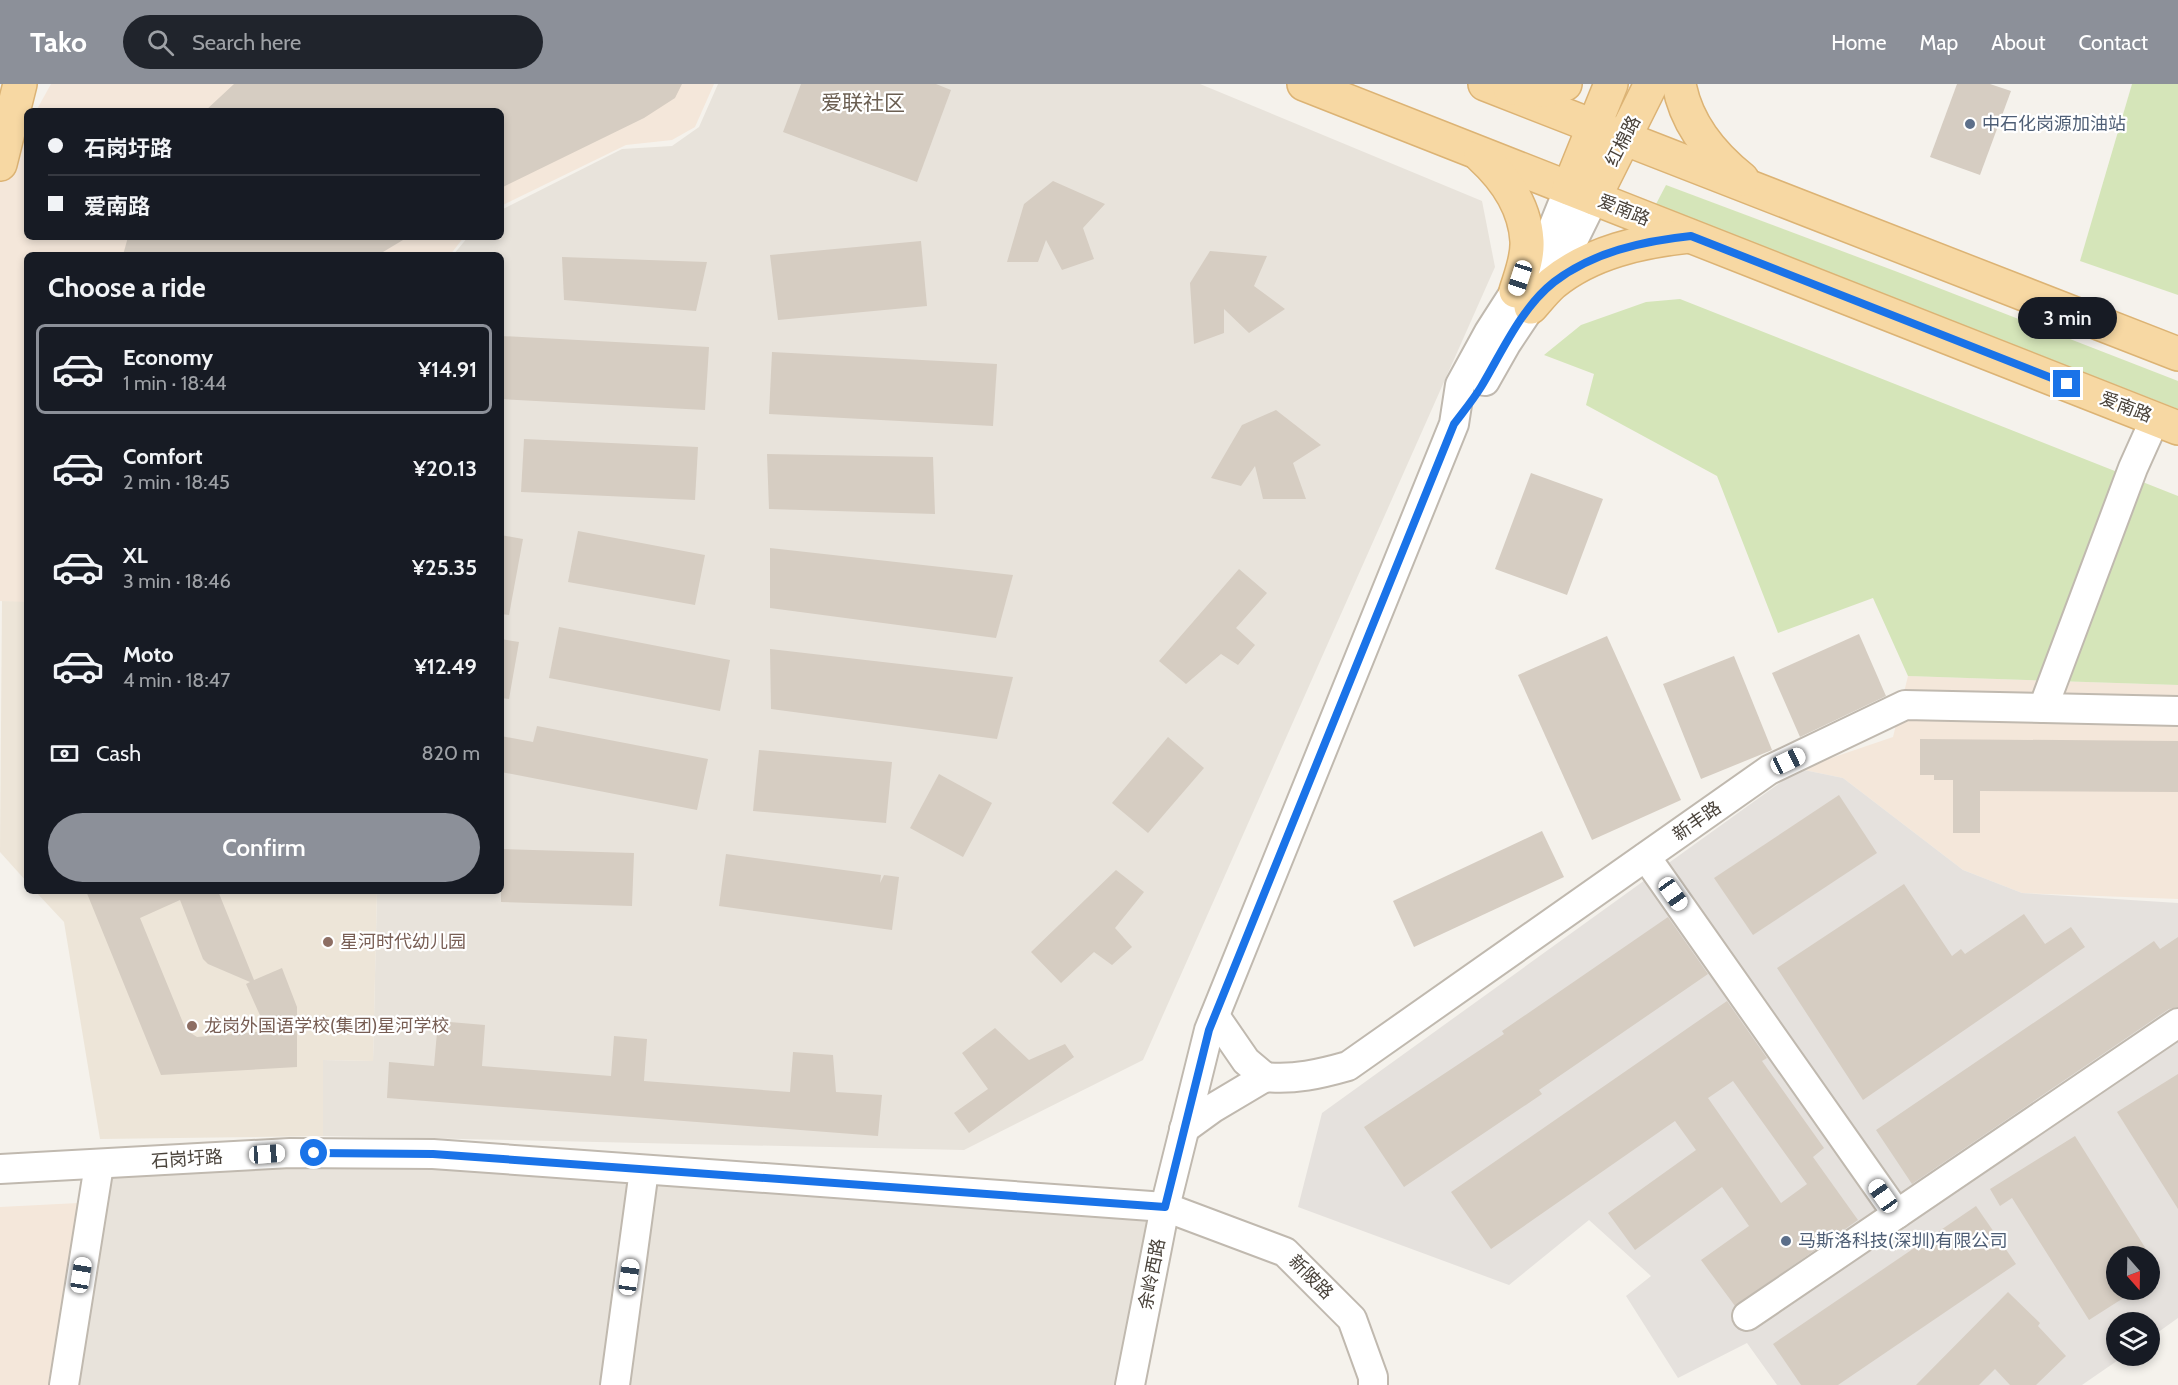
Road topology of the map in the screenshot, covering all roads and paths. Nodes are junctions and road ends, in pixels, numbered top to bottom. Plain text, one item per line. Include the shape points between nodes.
1 (20, 84) edge
2 (1304, 84) edge
3 (1485, 84) edge
4 (1490, 84) edge
5 (1565, 84) edge
6 (1611, 84) edge
7 (1652, 84) edge
8 (1678, 84) edge
9 (1594, 126) junction
10 (1624, 138) junction
11 (1475, 151) junction
12 (0, 164) edge
13 (1755, 189) junction
14 (1582, 193) junction
15 (1691, 236) junction
16 (1523, 299) junction
17 (2178, 354) edge
18 (2167, 423) edge
19 (2043, 708) junction
20 (2178, 711) edge
21 (1646, 857) junction
22 (1215, 1016) junction
23 (2178, 1023) edge
24 (1264, 1077) junction
25 (1184, 1129) junction
26 (99, 1165) junction
27 (0, 1169) edge
28 (644, 1170) junction
29 (1165, 1207) junction
30 (1897, 1214) junction
31 (1747, 1316) dead end
32 (64, 1385) edge
33 (615, 1385) edge
34 (1130, 1385) edge
35 (1373, 1385) edge

1 - 12 main road
2 - 11 main road, 爱南路
3 - 9 main road
4 - 5 main road via 1543,90
6 - 9 main road, 红棉路
7 - 10 main road, 红棉路
8 - 13 main road via 1690,117 1704,140 1724,164
9 - 10 main road
9 - 14 main road, 红棉路
10 - 13 main road
10 - 14 main road, 红棉路
11 - 14 main road, 爱南路
11 - 16 main road via 1498,172 1522,216 1527,241
13 - 17 main road
14 - 15 main road, 爱南路
14 - 16 street, 余岭西路 via 1568,251
15 - 16 main road via 1657,240 1604,255
15 - 18 main road, 爱南路
16 - 22 street, 余岭西路 via 1480,389 1454,424
18 - 19 street via 2133,468
19 - 20 street, 新丰路
19 - 21 street, 新丰路 via 1905,705 1769,770
21 - 24 street, 新丰路 via 1348,1066 1313,1076
21 - 30 street
22 - 24 street via 1246,1061
22 - 25 street, 余岭西路
23 - 30 street
24 - 25 street
25 - 29 street, 余岭西路
26 - 27 street, 石岗圩路
26 - 28 street, 石岗圩路 via 290,1153 421,1154
26 - 32 street
28 - 29 street, 石岗圩路
28 - 33 street
29 - 34 street, 余岭西路
29 - 35 street, 新陂路 via 1285,1252 1352,1319
30 - 31 street

